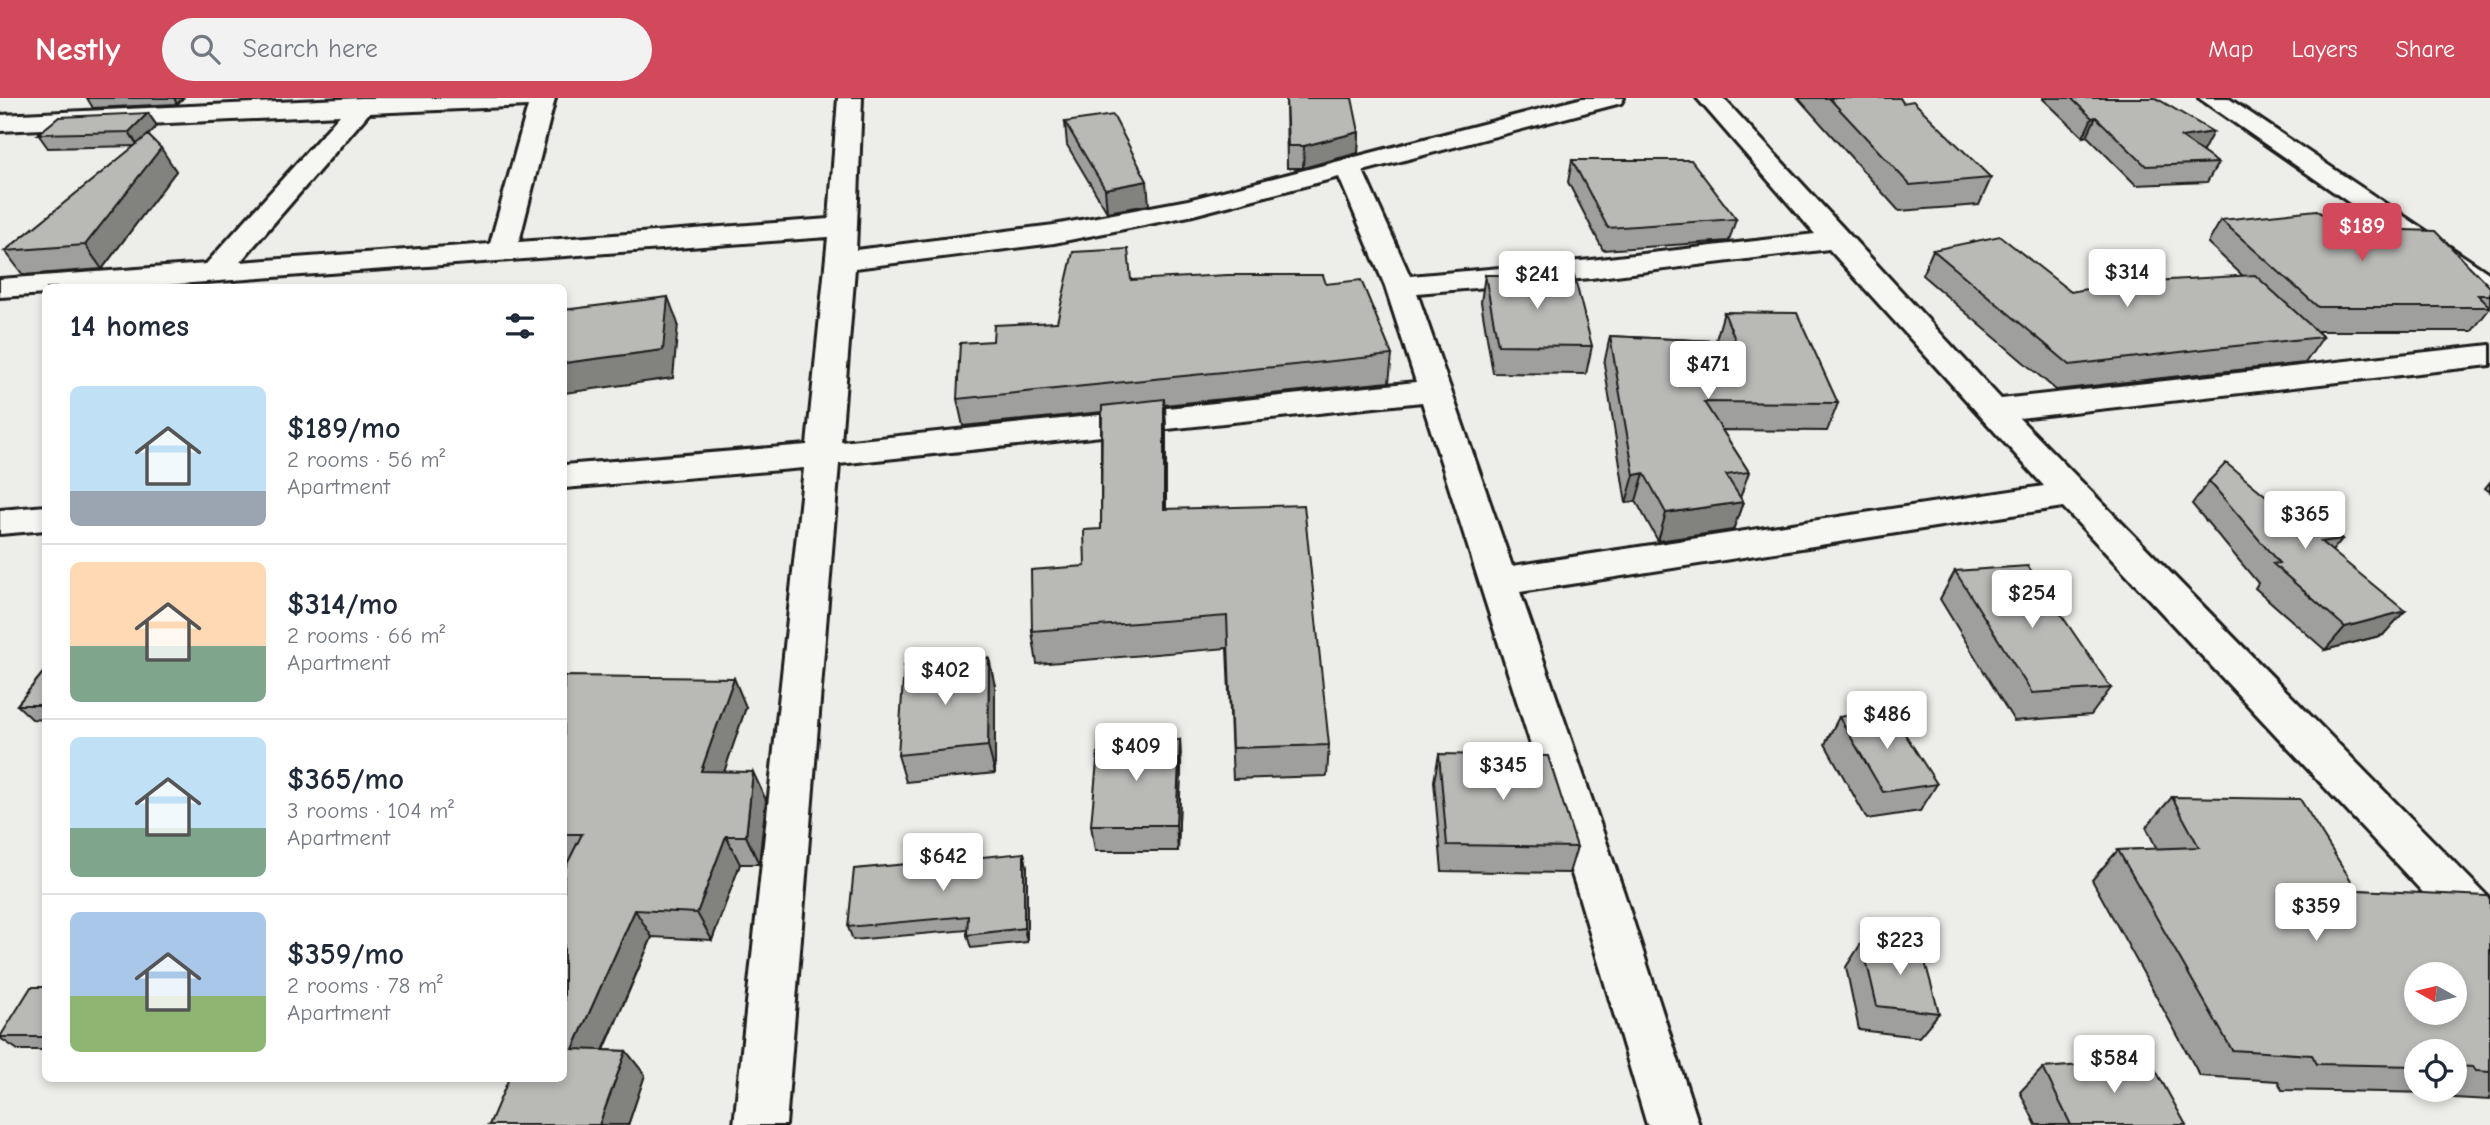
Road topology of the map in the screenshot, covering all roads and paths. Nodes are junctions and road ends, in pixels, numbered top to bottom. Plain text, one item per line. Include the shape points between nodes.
1 (542, 98) edge
2 (850, 98) edge
3 (1612, 98) edge
4 (1709, 98) edge
5 (2211, 98) edge
6 (362, 106) junction
7 (0, 123) edge
8 (1348, 168) junction
9 (843, 227) junction
10 (1834, 240) junction
11 (502, 252) junction
12 (841, 261) junction
13 (214, 273) junction
14 (57, 284) edge
15 (42, 285) edge
16 (1400, 286) junction
17 (2490, 287) edge
18 (0, 288) edge
19 (2490, 355) edge
20 (1436, 390) junction
21 (1995, 410) junction
22 (823, 455) junction
23 (567, 476) edge
24 (2070, 494) junction
25 (42, 518) edge
26 (0, 522) edge
27 (1497, 582) junction
28 (2490, 931) edge
29 (760, 1125) edge
30 (1673, 1125) edge

1 - 6 street
1 - 11 street
2 - 9 street
3 - 8 street
4 - 10 street
5 - 17 street
6 - 7 street
6 - 13 street
8 - 12 street via 1189,208 1068,232
8 - 16 street
9 - 11 street
9 - 12 street
10 - 16 street
10 - 21 street
11 - 13 street
12 - 22 street
13 - 14 street
15 - 18 street
16 - 20 street
19 - 21 street
20 - 22 street
20 - 27 street
21 - 24 street
22 - 23 street
22 - 29 street
24 - 27 street
24 - 28 street
25 - 26 street
27 - 30 street

